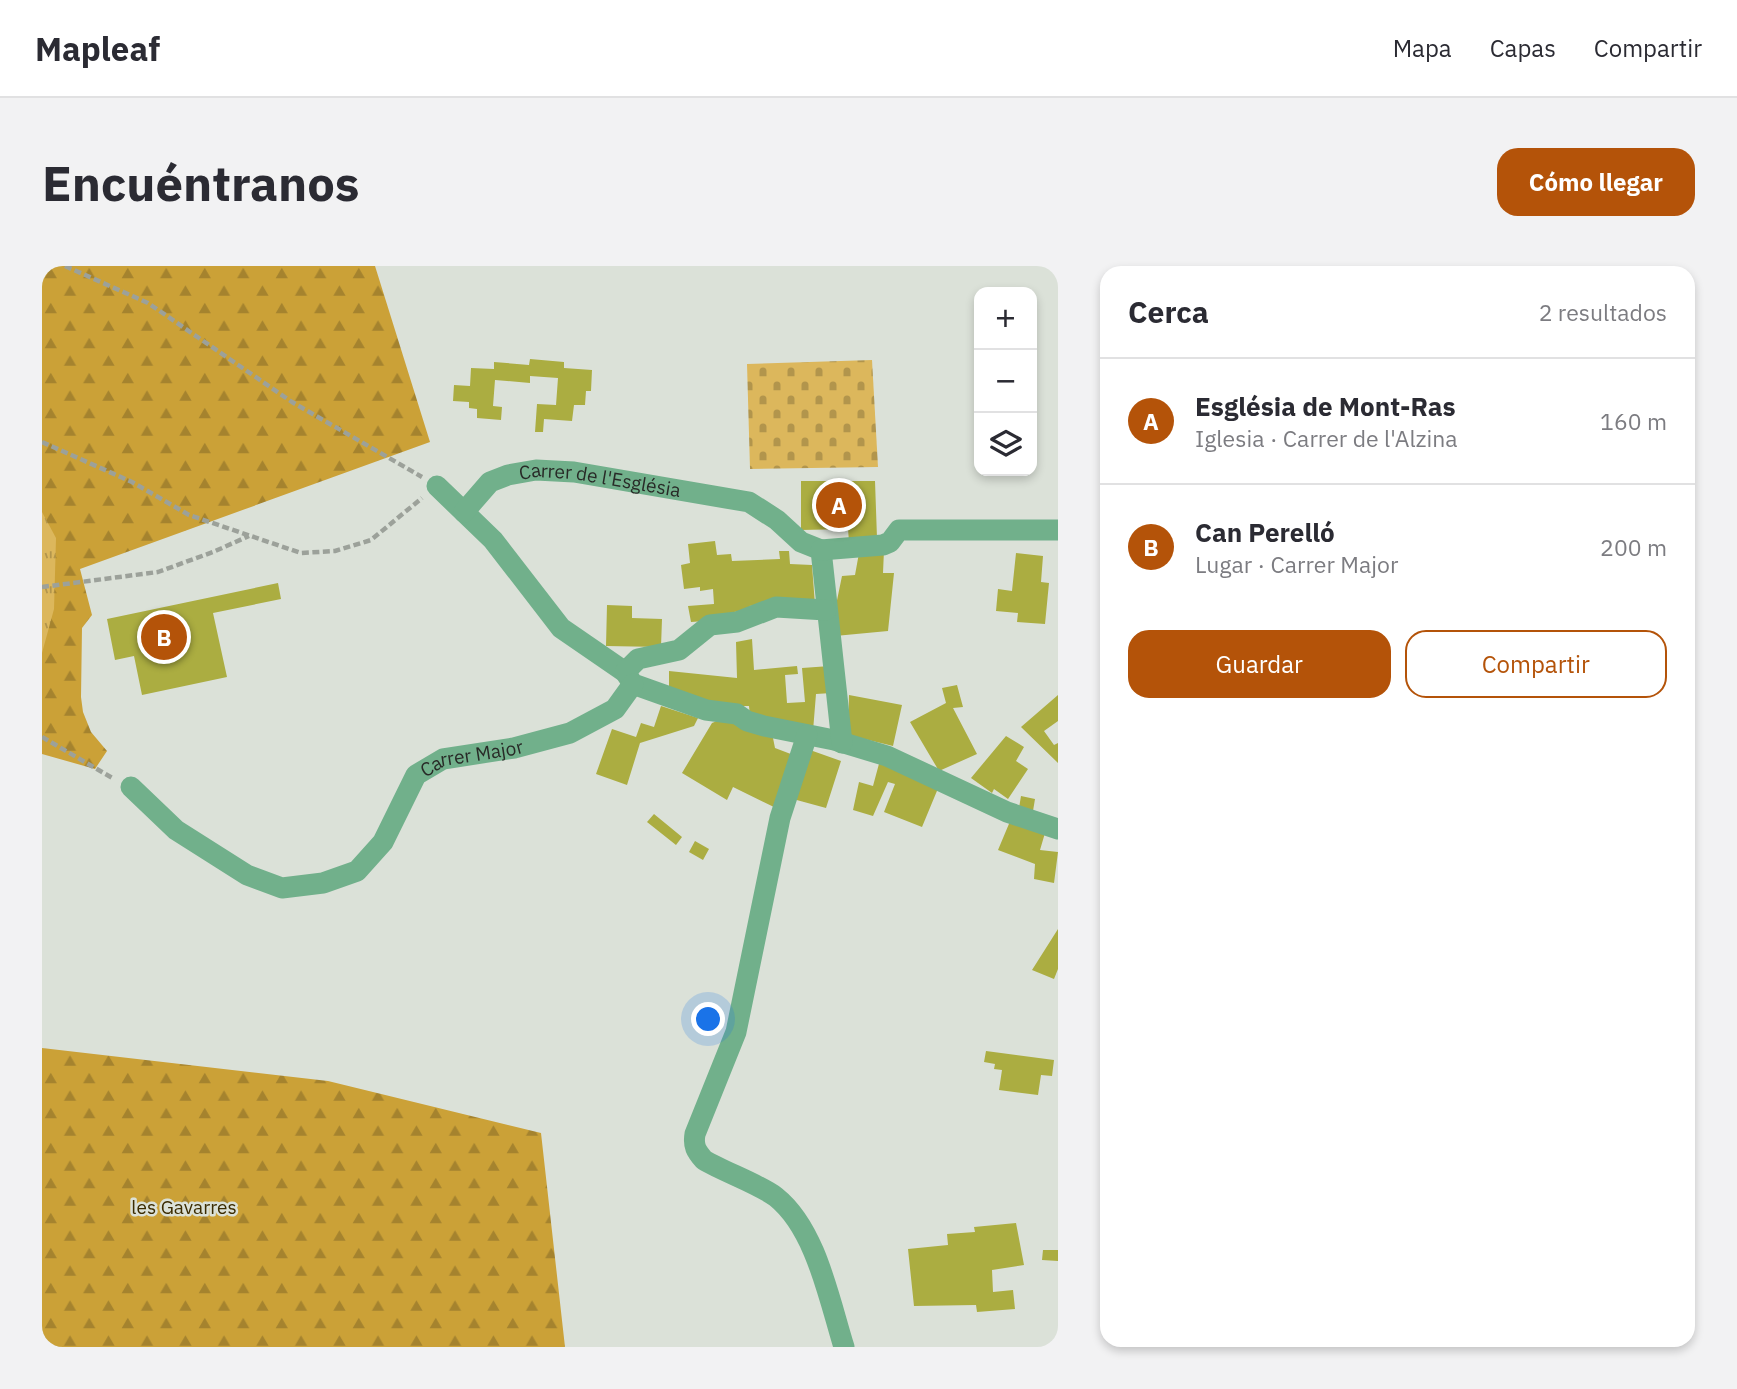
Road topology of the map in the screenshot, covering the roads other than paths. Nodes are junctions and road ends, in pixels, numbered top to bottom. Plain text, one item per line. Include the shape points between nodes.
1 (436, 486) road end
2 (464, 512) junction
3 (1058, 530) edge
4 (821, 550) junction
5 (826, 610) junction
6 (629, 678) junction
7 (807, 735) junction
8 (842, 743) junction
9 (131, 787) road end
10 (1058, 829) edge
11 (844, 1347) edge

1 - 2 street
2 - 4 street, Carrer de l'Església via 491,482 508,475 536,470 573,472 749,502 801,542
2 - 6 street via 493,540 561,628
3 - 4 street via 899,530 883,545
4 - 5 street
5 - 6 street via 776,607 737,622 710,625 679,650 638,659
5 - 8 street
6 - 7 street via 706,710 737,714 764,726
6 - 9 street, Carrer Major via 615,709 570,733 443,759 416,775 383,842 357,871 323,883 282,888 247,875 176,830
7 - 8 street
7 - 11 street via 780,818 736,1032 694,1143 704,1160 774,1195 795,1216 809,1241
8 - 10 street via 887,756

